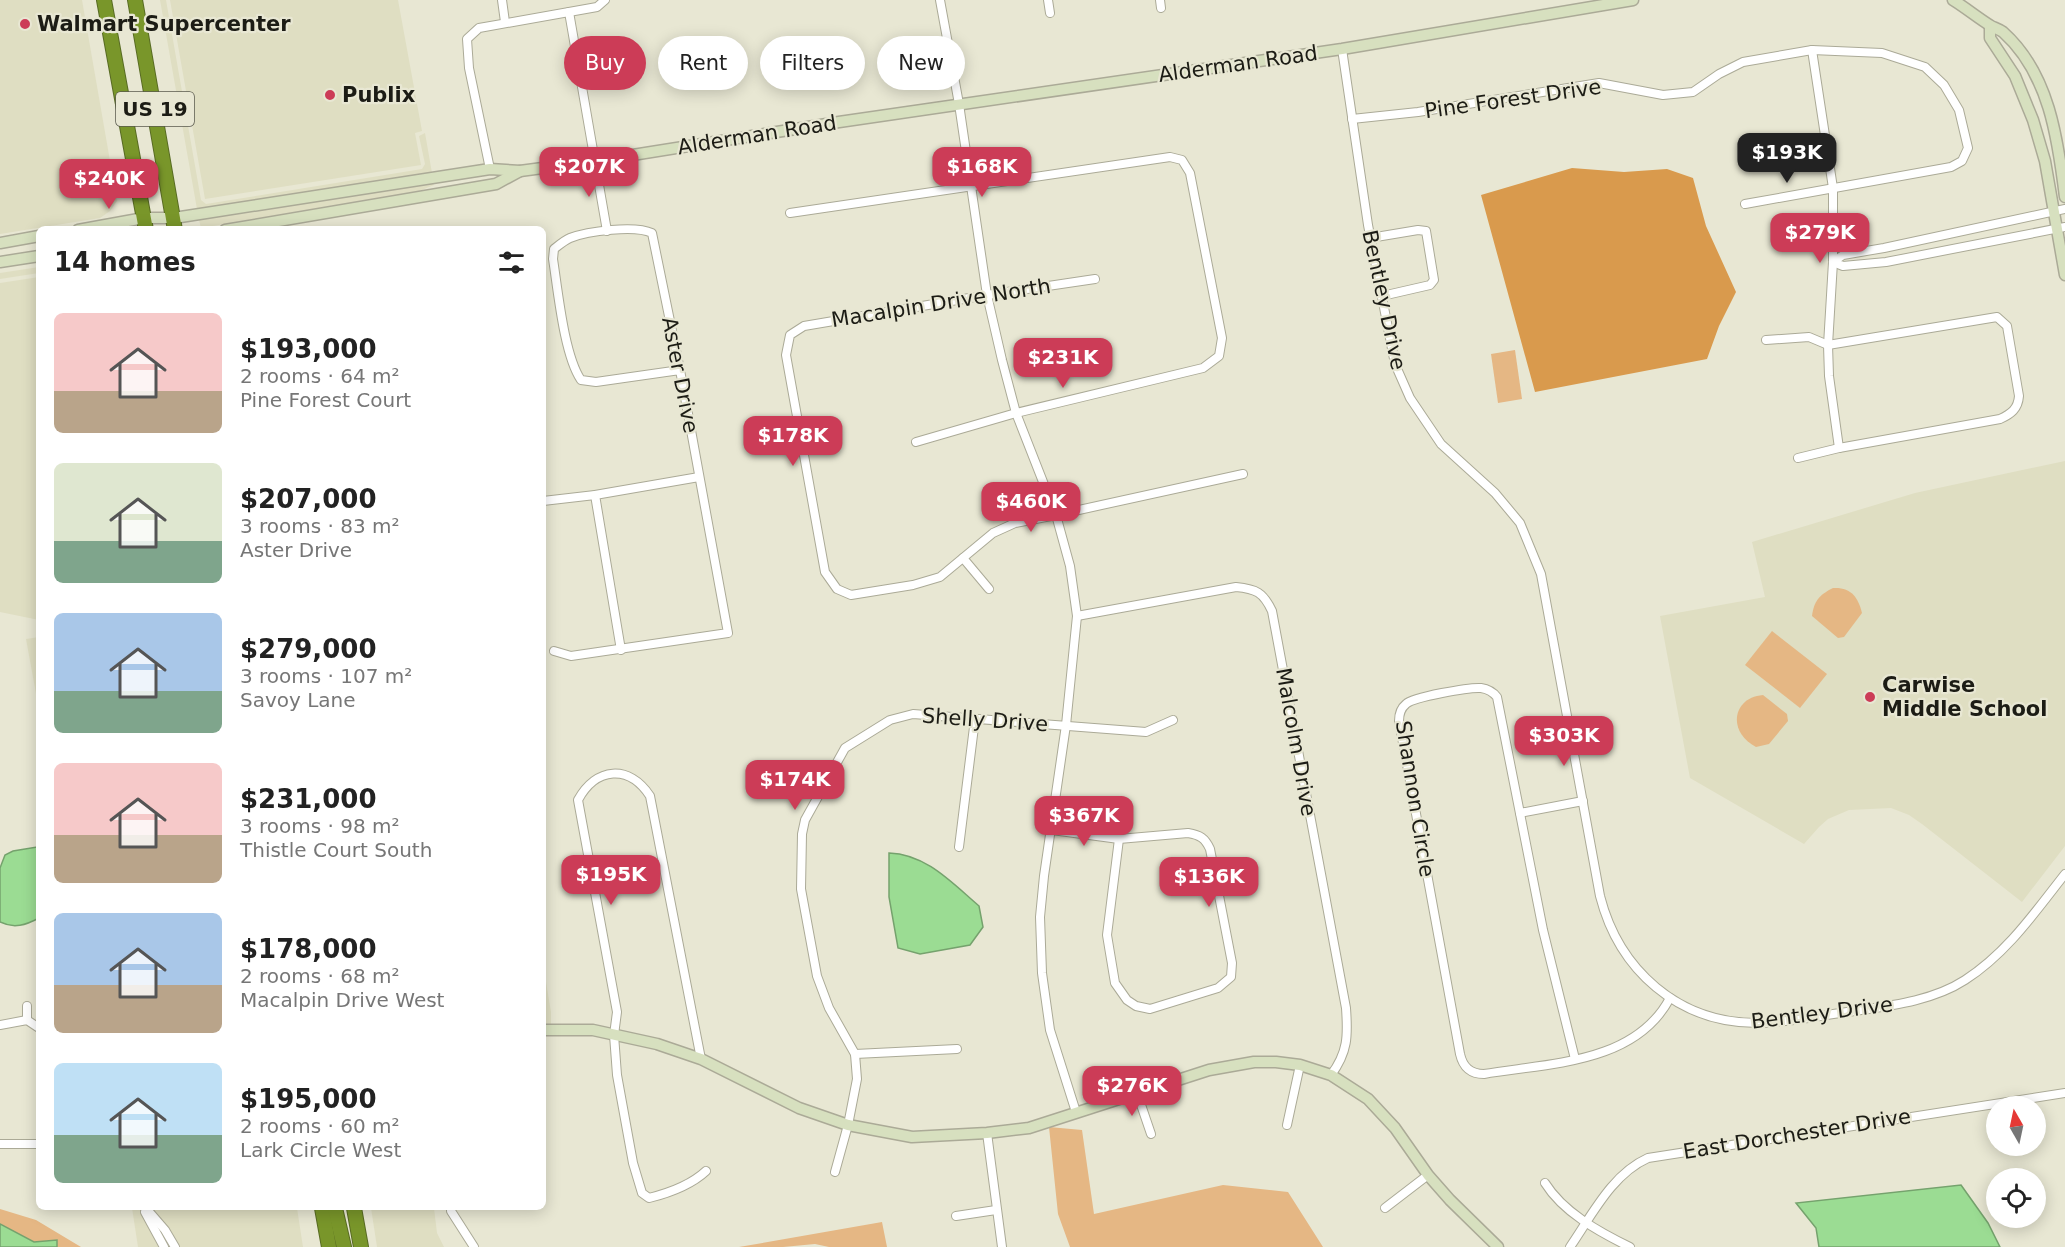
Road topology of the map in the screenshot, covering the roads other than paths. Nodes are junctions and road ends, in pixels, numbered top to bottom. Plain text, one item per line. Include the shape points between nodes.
1 (104, 0) edge
2 (135, 0) edge
3 (502, 0) edge
4 (605, 0) edge
5 (940, 0) edge
6 (1048, 0) edge
7 (1633, 0) edge
8 (1953, 0) edge
9 (1602, 2) edge
10 (569, 12) junction
11 (1050, 13) dead end
12 (506, 22) junction
13 (1990, 26) junction
14 (1342, 49) junction
15 (1812, 50) junction
16 (958, 104) junction
17 (1352, 119) junction
18 (596, 161) junction
19 (490, 169) junction
20 (520, 171) junction
21 (970, 187) junction
22 (1833, 188) junction
23 (2065, 197) edge
24 (1745, 204) dead end
25 (2065, 209) edge
26 (2053, 212) junction
27 (790, 213) dead end
28 (145, 224) edge
29 (175, 224) edge
30 (123, 226) edge
31 (249, 226) edge
32 (2060, 228) edge
33 (607, 231) junction
34 (36, 237) edge
35 (1371, 238) junction
36 (0, 243) edge
37 (36, 256) edge
38 (0, 262) edge
39 (1833, 262) junction
40 (2065, 275) edge
41 (1095, 279) dead end
42 (987, 295) junction
43 (1382, 296) junction
44 (1766, 340) dead end
45 (1828, 345) junction
46 (680, 370) junction
47 (1016, 413) junction
48 (916, 442) dead end
49 (1839, 448) junction
50 (1798, 458) dead end
51 (1244, 474) dead end
52 (699, 477) junction
53 (595, 495) junction
54 (546, 501) edge
55 (1056, 515) junction
56 (963, 558) junction
57 (989, 589) dead end
58 (1077, 616) junction
59 (621, 650) junction
60 (554, 651) dead end
61 (975, 719) junction
62 (1173, 720) dead end
63 (1066, 725) junction
64 (1583, 801) junction
65 (1520, 813) junction
66 (1052, 830) junction
67 (1119, 839) junction
68 (959, 847) dead end
69 (2065, 874) edge
70 (1670, 998) junction
71 (27, 1006) dead end
72 (27, 1020) junction
73 (0, 1025) edge
74 (36, 1026) edge
75 (546, 1030) edge
76 (614, 1035) junction
77 (957, 1049) dead end
78 (855, 1054) junction
79 (701, 1059) junction
80 (1575, 1059) junction
81 (1300, 1065) junction
82 (1331, 1075) junction
83 (1137, 1093) junction
84 (2064, 1093) edge
85 (2065, 1102) edge
86 (1076, 1112) junction
87 (848, 1125) junction
88 (1287, 1125) dead end
89 (987, 1133) junction
90 (1151, 1134) dead end
91 (0, 1143) edge
92 (36, 1144) edge
93 (706, 1171) dead end
94 (835, 1172) dead end
95 (1428, 1175) junction
96 (1545, 1183) dead end
97 (1385, 1208) dead end
98 (146, 1210) edge
99 (147, 1210) edge
100 (322, 1210) edge
101 (335, 1210) edge
102 (354, 1210) edge
103 (451, 1210) edge
104 (996, 1210) junction
105 (956, 1216) dead end
106 (1587, 1222) junction
107 (164, 1247) edge
108 (175, 1247) edge
109 (329, 1247) edge
110 (344, 1247) edge
111 (361, 1247) edge
112 (474, 1247) edge
113 (1002, 1247) edge
114 (1498, 1247) edge
115 (1570, 1247) edge
116 (1630, 1247) edge

1 - 28 highway, US 19
2 - 29 highway, US 19
3 - 12 street
4 - 10 street via 597,7
5 - 16 street
6 - 11 street
7 - 9 street, Alderman Road
8 - 13 street
9 - 14 street, Alderman Road
10 - 12 street
10 - 18 street
12 - 19 street via 479,27 467,39 469,68
13 - 23 street via 2001,30 2016,46 2049,107
13 - 26 street via 1990,38 2015,76 2033,120 2045,161
14 - 16 street, Alderman Road
14 - 17 street, Bentley Drive
15 - 17 street, Pine Forest Drive via 1743,62 1693,92 1663,95 1599,83
15 - 22 street
15 - 22 street, Pine Forest Drive via 1882,53 1925,67 1944,85 1959,110 1968,148 1962,161 1951,167
16 - 18 street, Alderman Road
16 - 21 street
17 - 35 street, Bentley Drive
18 - 20 street, Alderman Road
18 - 33 street
19 - 20 street, Alderman Road
19 - 29 street, Alderman Road
20 - 31 street, Alderman Road via 496,184
21 - 27 street
21 - 42 street
21 - 47 street via 1170,157 1182,160 1193,183 1222,338 1219,356 1203,368
22 - 24 street
22 - 39 street
25 - 26 street
26 - 32 street
26 - 39 street via 1843,255
28 - 29 street, Alderman Road
28 - 30 street, Alderman Road
32 - 39 street via 1875,263 1843,266
32 - 40 street
33 - 46 street, Aster Drive via 634,228 652,233
33 - 46 street via 570,238 554,249 574,369 581,380 596,382
34 - 36 street
35 - 43 street, Bentley Drive
35 - 43 street via 1426,231 1434,280 1430,285
37 - 38 street
39 - 45 street
41 - 42 street, Macalpin Drive North
42 - 47 street
42 - 56 street, Macalpin Drive North via 804,326 790,335 786,355 825,572 837,589 851,595 913,585 940,577
43 - 64 street, Bentley Drive via 1395,364 1410,398 1441,444 1495,493 1520,523 1533,555 1542,578
44 - 45 street via 1809,337
45 - 49 street
45 - 49 street via 1997,317 2007,326 2018,390 2018,404 2011,414 2000,419
46 - 52 street, Aster Drive
47 - 48 street
47 - 55 street
49 - 50 street
51 - 55 street
52 - 53 street
52 - 59 street, Aster Drive via 728,633
53 - 54 street
53 - 59 street
55 - 56 street via 1015,523 993,533
55 - 58 street via 1071,566
56 - 57 street
58 - 63 street
58 - 82 street, Malcolm Drive via 1236,587 1251,588 1265,597 1272,611 1346,1008 1348,1035 1342,1060
59 - 60 street via 571,656
61 - 63 street, Shelly Drive
61 - 68 street
61 - 78 street, Shelly Drive via 913,714 876,728 845,748 805,820 801,889 817,976 829,1008
62 - 63 street, Shelly Drive via 1146,732
63 - 66 street
64 - 65 street
64 - 70 street, Bentley Drive via 1600,896 1612,930 1638,971
65 - 80 street, Shannon Circle via 1543,930
65 - 80 street, Shannon Circle via 1495,694 1479,688 1407,703 1399,721 1464,1065 1484,1074
66 - 67 street
66 - 86 street via 1040,918 1042,973 1050,1030
67 - 67 street via 1188,833 1206,840 1213,858 1232,963 1231,977 1218,988 1150,1009 1127,1000 1115,983 1107,935
69 - 70 street, Bentley Drive via 2019,933 1989,963 1963,981 1907,1003 1756,1023 1713,1017
70 - 80 street, Shannon Circle via 1653,1022 1629,1040
71 - 72 street
72 - 73 street
72 - 74 street
75 - 76 street via 592,1030
76 - 79 street
76 - 79 street via 617,1012 578,800 596,778 620,774 643,785 650,796
76 - 93 street via 617,1075 642,1192 649,1198 663,1195 698,1179
77 - 78 street
78 - 87 street, Shelly Drive via 857,1079
79 - 87 street via 800,1108
81 - 82 street
81 - 83 street via 1234,1065
81 - 88 street
82 - 95 street via 1381,1111
83 - 86 street
83 - 90 street
84 - 85 street
84 - 106 street, East Dorchester Drive via 1648,1158 1618,1178
86 - 89 street via 1029,1128
87 - 89 street via 912,1137
87 - 94 street, Shelly Drive
89 - 104 street
91 - 92 street
95 - 97 street
95 - 114 street
96 - 106 street via 1553,1196
98 - 107 street
99 - 108 street
100 - 109 highway
101 - 110 highway
102 - 111 highway
103 - 112 street
104 - 105 street
104 - 113 street
106 - 115 street, East Dorchester Drive
106 - 116 street

